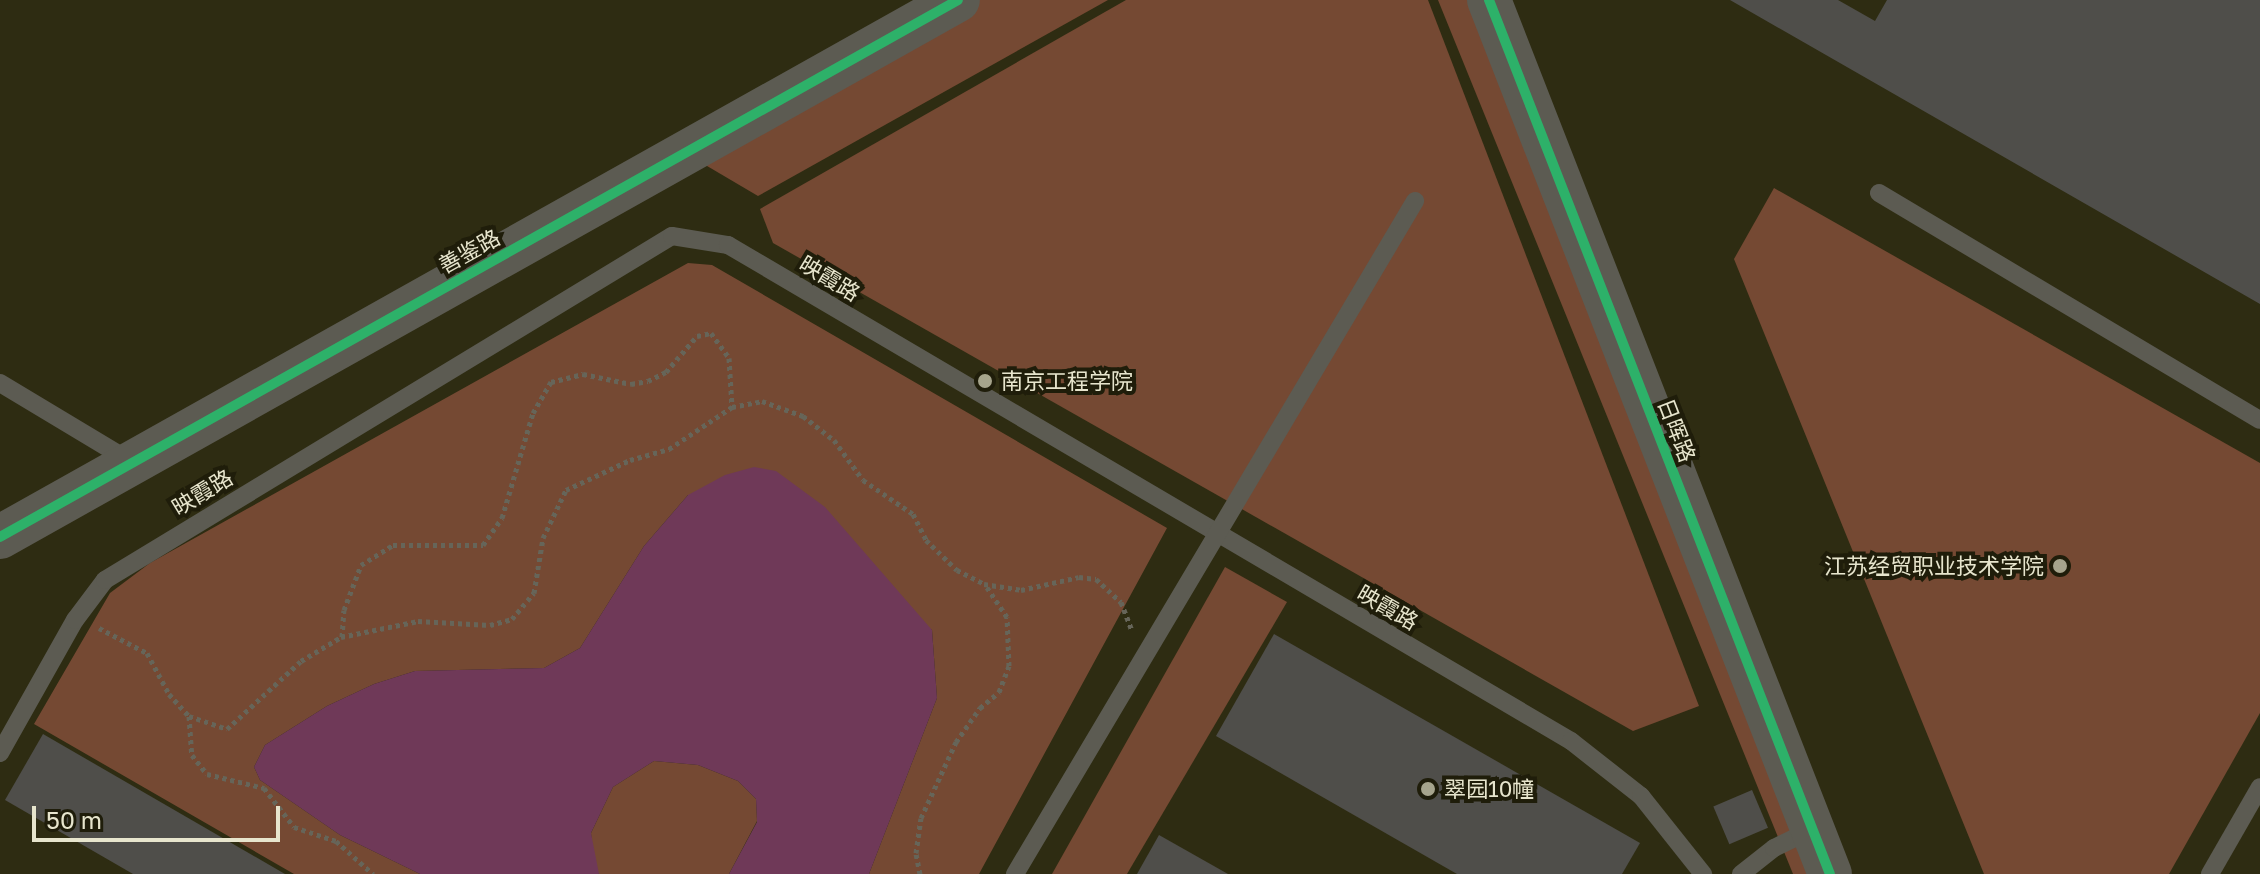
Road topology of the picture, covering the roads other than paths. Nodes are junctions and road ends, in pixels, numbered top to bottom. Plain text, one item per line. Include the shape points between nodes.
1 (958, 0) edge
2 (1489, 0) edge
3 (1879, 193) dead end
4 (1415, 201) dead end
5 (0, 383) edge
6 (2260, 420) edge
7 (132, 463) junction
8 (1213, 534) junction
9 (0, 537) edge
10 (0, 753) edge
11 (2260, 787) edge
12 (1811, 830) junction
13 (1015, 874) edge
14 (1703, 874) edge
15 (1741, 874) edge
16 (1830, 874) edge
17 (2210, 874) edge

1 - 7 street, 善鉴路
2 - 12 street, 日晖路
3 - 6 lane
4 - 8 lane
5 - 7 lane
7 - 9 street, 善鉴路
8 - 10 lane, 映霞路 via 728,245 672,236 105,580 75,620
8 - 13 lane
8 - 14 lane, 映霞路 via 1571,741 1641,796
11 - 17 lane
12 - 15 lane via 1774,848
12 - 16 street, 日晖路

